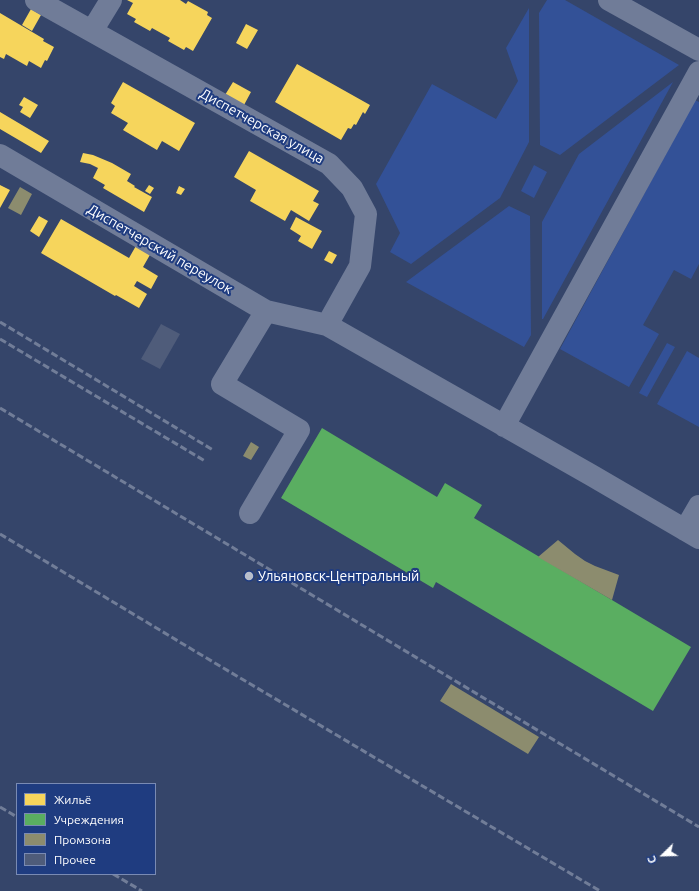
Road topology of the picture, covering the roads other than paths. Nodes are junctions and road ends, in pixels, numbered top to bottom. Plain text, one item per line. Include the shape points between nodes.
1 (36, 0) edge
2 (111, 0) edge
3 (609, 0) edge
4 (92, 31) junction
5 (699, 50) edge
6 (699, 72) edge
7 (0, 155) edge
8 (266, 311) junction
9 (327, 325) junction
10 (504, 426) junction
11 (699, 506) edge
12 (250, 513) dead end
13 (692, 534) edge

1 - 4 street, Диспетчерская улица
2 - 4 street
3 - 5 street
4 - 9 street, Диспетчерская улица via 329,164 352,188 366,214 360,266
6 - 10 street
7 - 8 street, Диспетчерский переулок
8 - 9 street, Диспетчерский переулок
8 - 12 street via 222,384 299,430
9 - 10 street, Диспетчерский переулок
10 - 13 street, Диспетчерский переулок
11 - 13 street

